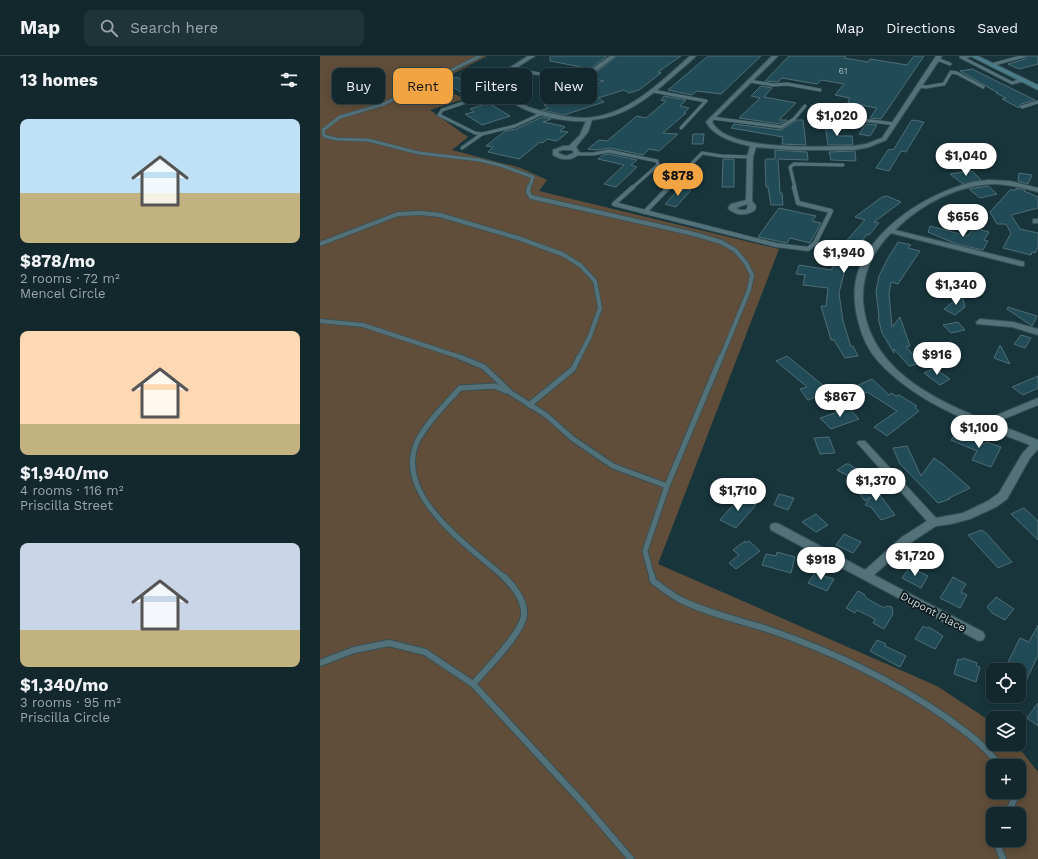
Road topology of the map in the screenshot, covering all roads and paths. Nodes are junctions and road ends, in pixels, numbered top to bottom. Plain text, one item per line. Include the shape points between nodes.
1 (480, 56) edge
2 (532, 56) edge
3 (613, 56) edge
4 (693, 56) edge
5 (775, 56) edge
6 (969, 56) edge
7 (973, 56) edge
8 (1024, 56) edge
9 (938, 57) edge
10 (950, 64) dead end
11 (991, 65) junction
12 (513, 68) edge
13 (597, 68) edge
14 (1023, 80) junction
15 (750, 81) junction
16 (918, 86) junction
17 (983, 87) dead end
18 (1038, 88) edge
19 (820, 90) dead end
20 (653, 91) junction
21 (1038, 102) edge
22 (461, 104) edge
23 (521, 104) edge
24 (805, 106) dead end
25 (1022, 107) dead end
26 (542, 113) junction
27 (820, 116) dead end
28 (712, 118) junction
29 (590, 120) junction
30 (894, 124) junction
31 (680, 128) dead end
32 (482, 134) junction
33 (754, 145) junction
34 (462, 148) dead end
35 (571, 148) junction
36 (576, 154) junction
37 (750, 157) junction
38 (843, 165) dead end
39 (1038, 190) edge
40 (749, 201) dead end
41 (645, 212) junction
42 (891, 231) junction
43 (320, 244) edge
44 (1021, 264) dead end
45 (320, 321) edge
46 (980, 322) dead end
47 (1038, 332) edge
48 (511, 393) junction
49 (1038, 401) edge
50 (529, 405) junction
51 (986, 423) junction
52 (862, 443) dead end
53 (1038, 444) edge
54 (667, 486) junction
55 (934, 522) junction
56 (775, 527) dead end
57 (866, 576) junction
58 (980, 636) dead end
59 (320, 663) edge
60 (473, 684) junction
61 (994, 759) edge
62 (999, 847) edge
63 (631, 859) edge
64 (1002, 859) edge

1 - 54 lane via 384,104 340,117 323,130 324,136 339,140 375,141 420,153 482,160 533,177 528,189 531,197 694,234 721,242 735,250 752,275 749,290
2 - 12 street
3 - 13 street
4 - 20 street
5 - 15 street
6 - 14 lane via 961,58 1012,83
7 - 11 main road
8 - 11 lane
9 - 10 lane
9 - 16 street
11 - 14 main road
14 - 18 main road
15 - 19 lane
15 - 28 street
16 - 17 lane via 926,88 944,84 951,72
16 - 30 street
20 - 29 street via 625,111
20 - 31 lane via 706,101
21 - 25 lane
22 - 32 lane via 442,110 439,115
23 - 26 street
24 - 28 lane via 794,120 781,127
26 - 29 street
26 - 32 lane via 515,126
27 - 30 lane
28 - 33 street via 710,125 719,132
29 - 35 street via 587,131
30 - 33 street via 884,139 854,148
32 - 34 lane
33 - 37 street
35 - 36 street via 577,151
35 - 36 street via 556,150 555,154 564,158
36 - 41 lane via 609,151 657,161 658,165 614,204
37 - 40 street
37 - 41 lane via 702,153
38 - 41 lane via 794,164 790,167 798,203 832,211 815,243 808,249 776,245
39 - 42 street via 1003,182 970,185 915,209
42 - 44 street
42 - 51 street via 872,252 860,277 858,294 861,319 869,339 879,357 912,386 953,410
43 - 50 lane via 398,214 421,212 440,215 518,238 562,254 580,265 595,281 600,308 590,336 573,369
45 - 48 lane via 363,325 461,357 484,367
46 - 47 street via 1013,325
48 - 50 lane
48 - 60 lane via 495,386 460,388 436,415 418,441 412,463 418,490 442,524 512,584 521,600 524,616 511,641
49 - 51 street
50 - 54 lane via 613,466
51 - 53 street
52 - 55 street
53 - 55 street via 1026,456 1002,496 992,504 966,516
54 - 61 lane via 645,551 653,581 680,600 825,651 872,672 924,702 980,741
55 - 57 street via 906,540
56 - 57 street, Dupont Place
57 - 58 street, Dupont Place
59 - 60 lane via 354,650 389,643 425,652
60 - 63 lane
62 - 64 lane

